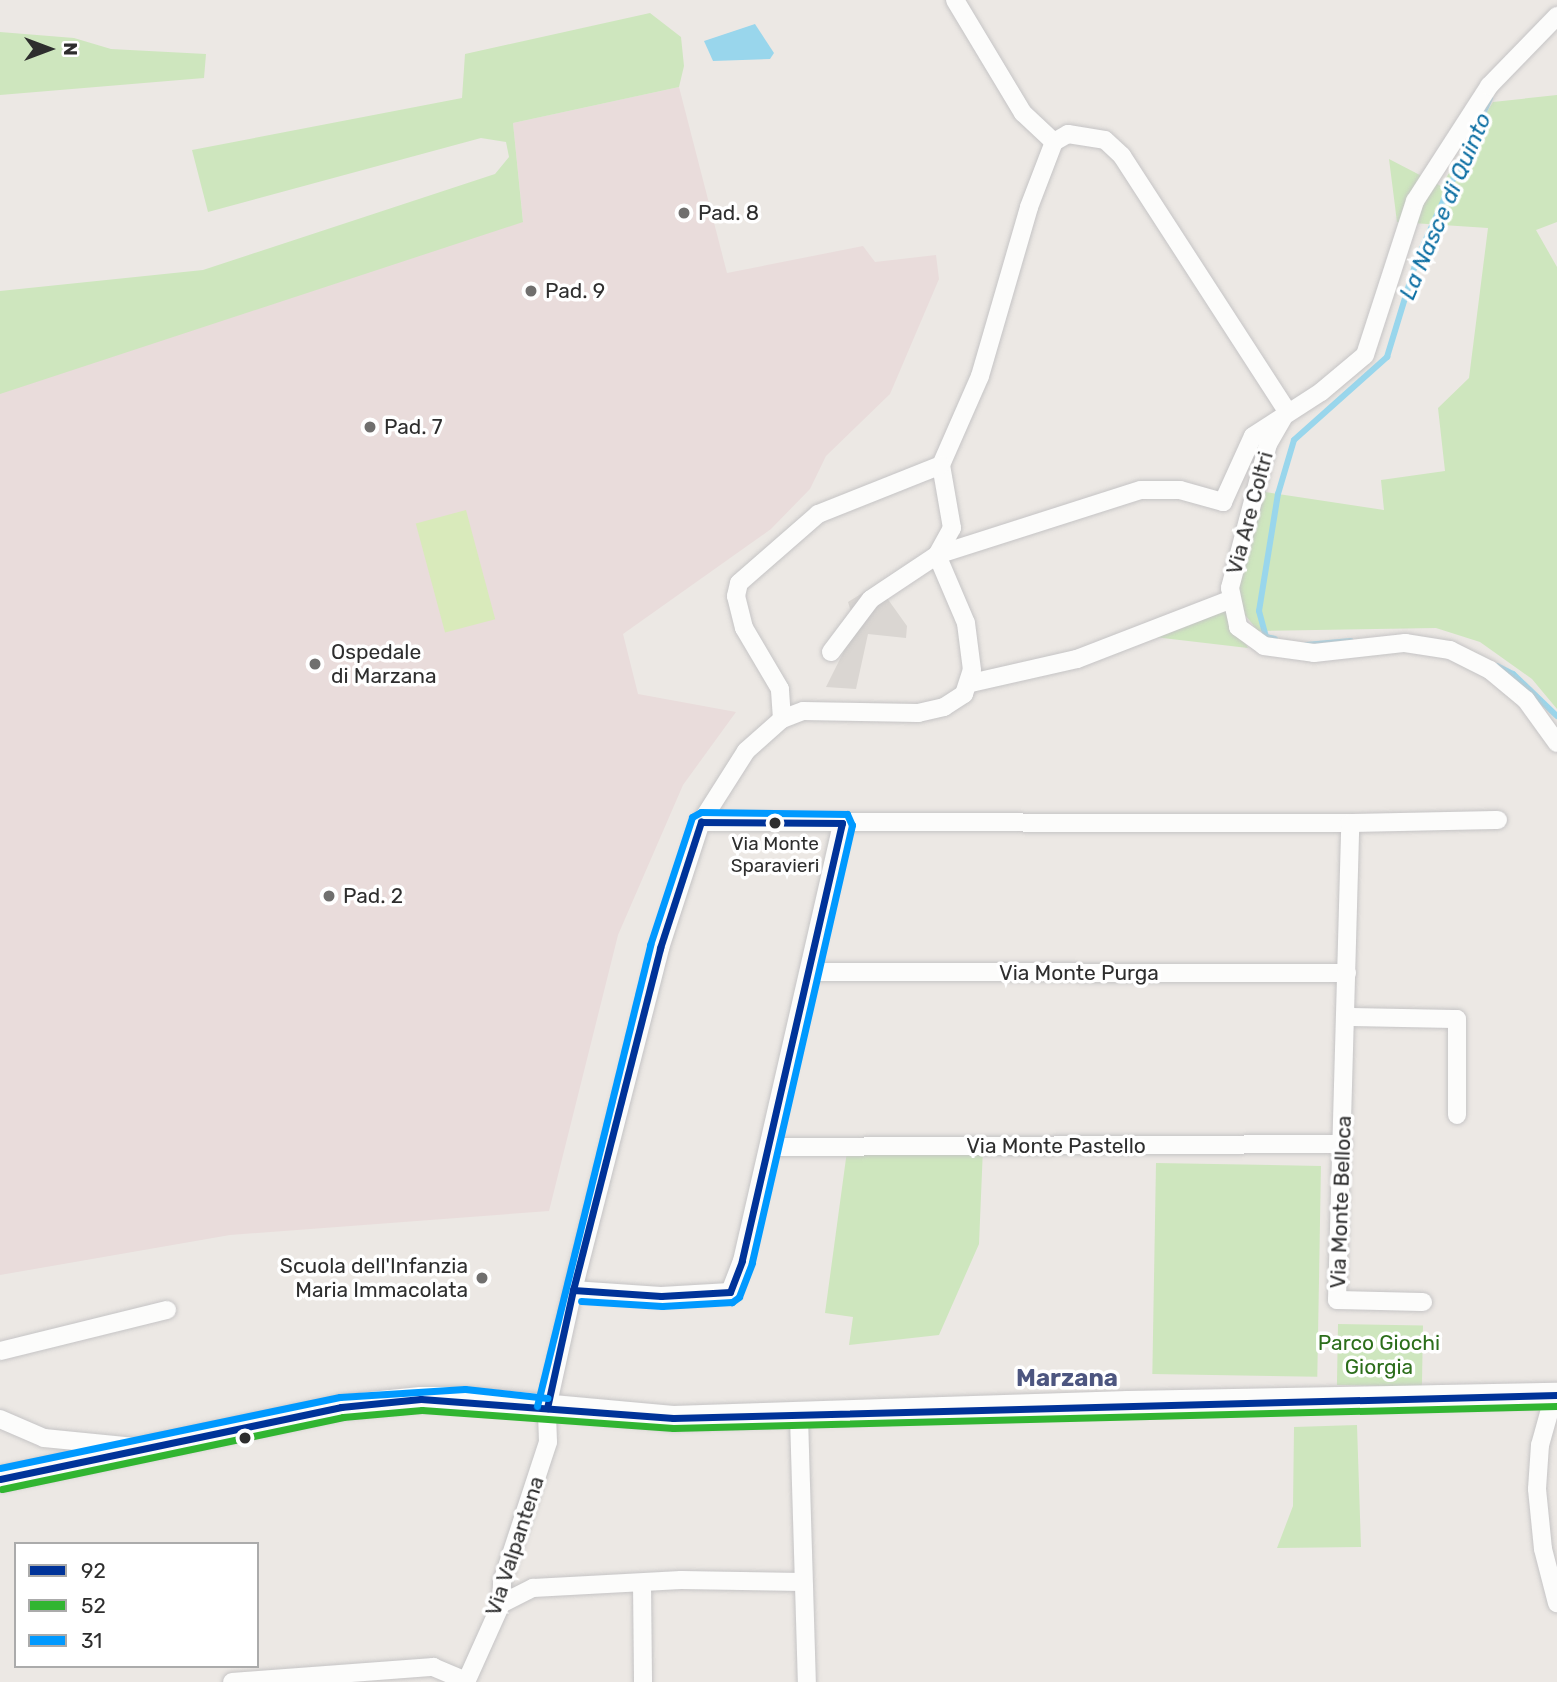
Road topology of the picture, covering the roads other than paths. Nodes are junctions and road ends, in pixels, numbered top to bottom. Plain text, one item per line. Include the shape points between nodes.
1 (955, 0) edge
2 (1557, 16) edge
3 (1054, 142) junction
4 (1287, 411) junction
5 (942, 465) junction
6 (937, 555) junction
7 (1229, 600) junction
8 (831, 652) dead end
9 (971, 683) junction
10 (782, 719) junction
11 (1557, 743) edge
12 (1498, 820) dead end
13 (701, 822) junction
14 (842, 822) junction
15 (1350, 823) junction
16 (810, 972) junction
17 (1348, 973) junction
18 (1348, 1017) junction
19 (1457, 1115) dead end
20 (1343, 1144) junction
21 (769, 1147) junction
22 (573, 1290) junction
23 (1423, 1302) dead end
24 (167, 1310) dead end
25 (0, 1351) edge
26 (1556, 1395) edge
27 (547, 1408) junction
28 (799, 1418) junction
29 (0, 1419) edge
30 (142, 1449) junction
31 (0, 1479) edge
32 (803, 1582) junction
33 (642, 1583) junction
34 (501, 1604) junction
35 (1557, 1604) edge
36 (466, 1681) edge
37 (232, 1682) edge
38 (643, 1682) edge
39 (807, 1682) edge

1 - 3 street via 1023,113
2 - 4 street via 1489,86 1415,201 1365,355 1321,392
3 - 4 street via 1068,134 1105,140 1122,156
3 - 5 street via 1029,207 980,376
4 - 6 street via 1253,436 1223,502 1180,490 1140,490
4 - 7 street, Via Are Coltri via 1268,444
5 - 6 street via 952,528
5 - 10 street via 818,514 739,583 736,596 744,628 780,689
6 - 8 street via 872,599
6 - 9 street via 966,623
7 - 9 street, Via Are Coltri via 1099,652 986,683
7 - 11 street via 1238,627 1264,646 1314,653 1405,643 1450,650 1490,670 1526,700
9 - 10 street via 954,702 918,713 803,711
10 - 13 street, Via Valpantena via 746,751
12 - 15 street
13 - 14 street
13 - 22 street, Via Valpantena via 660,948
14 - 15 street
14 - 16 street
15 - 17 street, Via Monte Belloca
16 - 17 street, Via Monte Purga
16 - 21 street
17 - 18 street, Via Monte Belloca
18 - 19 street via 1457,1019
18 - 20 street, Via Monte Belloca
20 - 21 street, Via Monte Pastello
20 - 23 street, Via Monte Belloca via 1337,1300
21 - 22 street via 730,1292 661,1296
22 - 27 street, Via Valpantena
24 - 25 street
26 - 28 street via 1114,1403
26 - 35 street via 1540,1445 1537,1489 1543,1549
27 - 28 street via 673,1418
27 - 30 street via 465,1399 341,1407
27 - 34 street, Via Valpantena via 548,1442 502,1582
28 - 32 street
29 - 30 street via 44,1438
30 - 31 street
32 - 33 street
32 - 39 street
33 - 34 street via 533,1588
33 - 38 street
34 - 36 street, Via Valpantena
36 - 37 street, Via Valpantena via 433,1667

